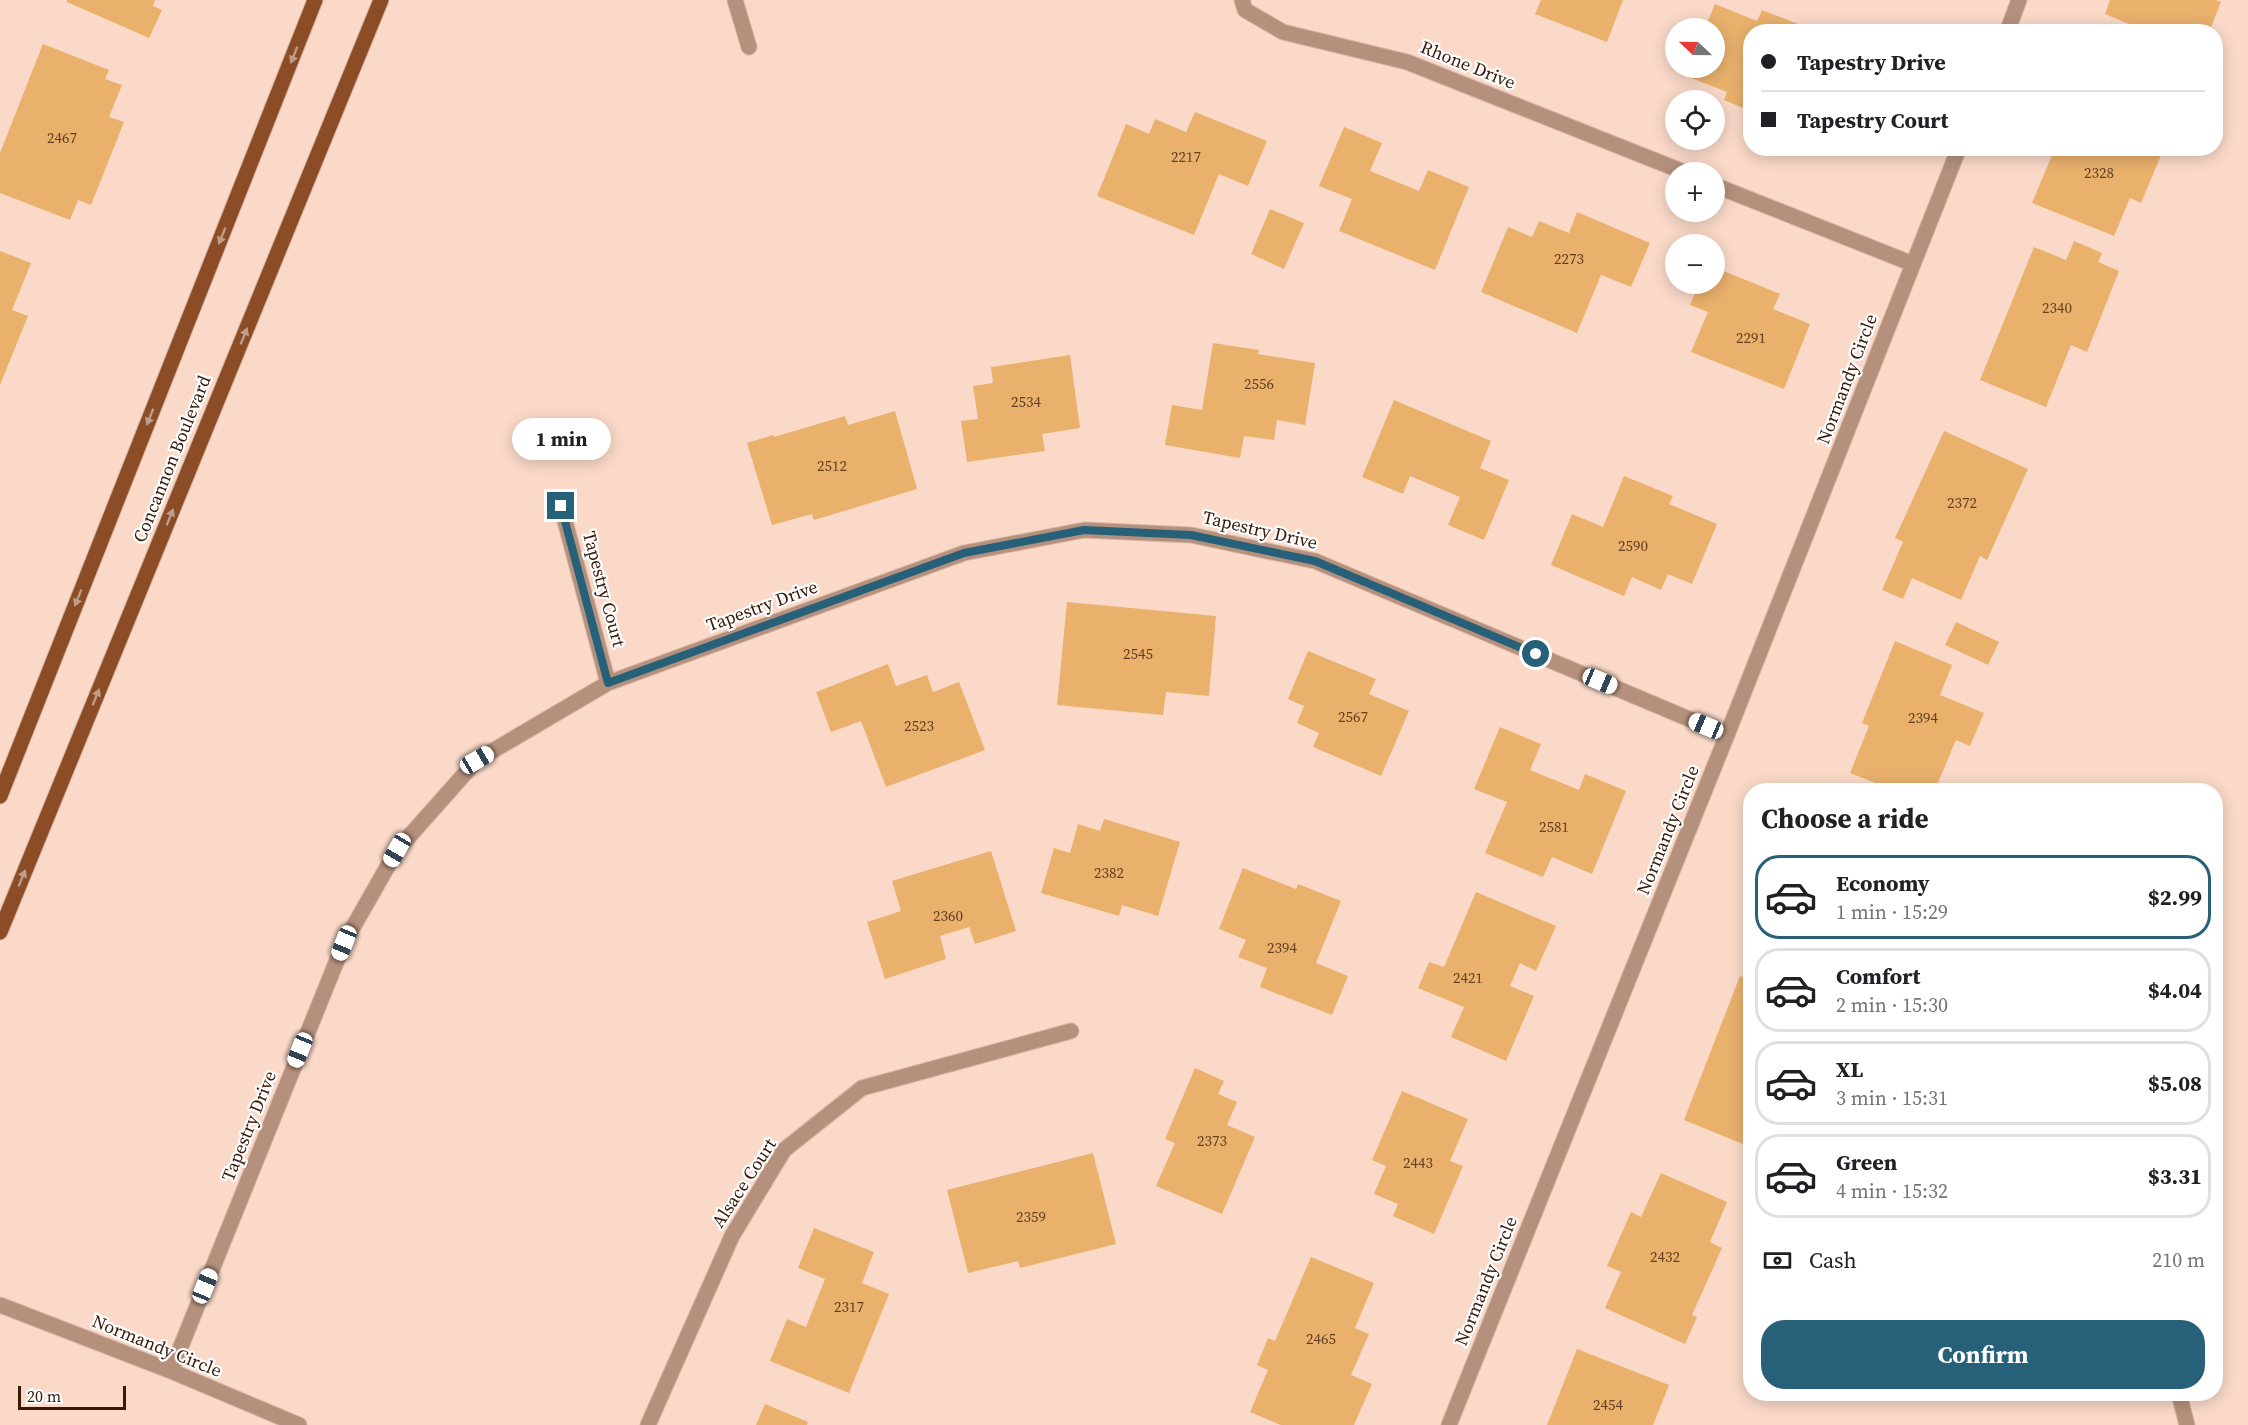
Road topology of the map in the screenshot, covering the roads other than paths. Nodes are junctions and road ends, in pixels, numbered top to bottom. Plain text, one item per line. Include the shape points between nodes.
1 (315, 0) edge
2 (381, 0) edge
3 (735, 0) edge
4 (1242, 0) edge
5 (2019, 0) edge
6 (2010, 24) edge
7 (749, 47) dead end
8 (1956, 156) edge
9 (1665, 164) edge
10 (1725, 189) edge
11 (1913, 264) junction
12 (561, 506) dead end
13 (608, 683) junction
14 (1728, 735) junction
15 (0, 796) edge
16 (0, 932) edge
17 (1071, 1031) dead end
18 (0, 1305) edge
19 (171, 1371) junction
20 (2181, 1401) edge
21 (299, 1425) edge
22 (648, 1425) edge
23 (1449, 1425) edge
24 (2187, 1425) edge

1 -> 15 main road, Concannon Boulevard
16 -> 2 main road, Concannon Boulevard
3 - 7 street
4 - 9 street, Rhone Drive via 1245,10 1284,32 1407,62
5 - 6 street
8 - 11 street, Normandy Circle
10 - 11 street
11 - 14 street, Normandy Circle
12 - 13 street, Tapestry Court
13 - 14 street, Tapestry Drive via 964,553 1084,530 1191,535 1315,561
13 - 19 street, Tapestry Drive via 477,760 397,850 344,943
14 - 23 street, Normandy Circle
17 - 22 street, Alsace Court via 862,1088 784,1150 732,1236
18 - 19 street, Normandy Circle
19 - 21 street, Normandy Circle
20 - 24 street

